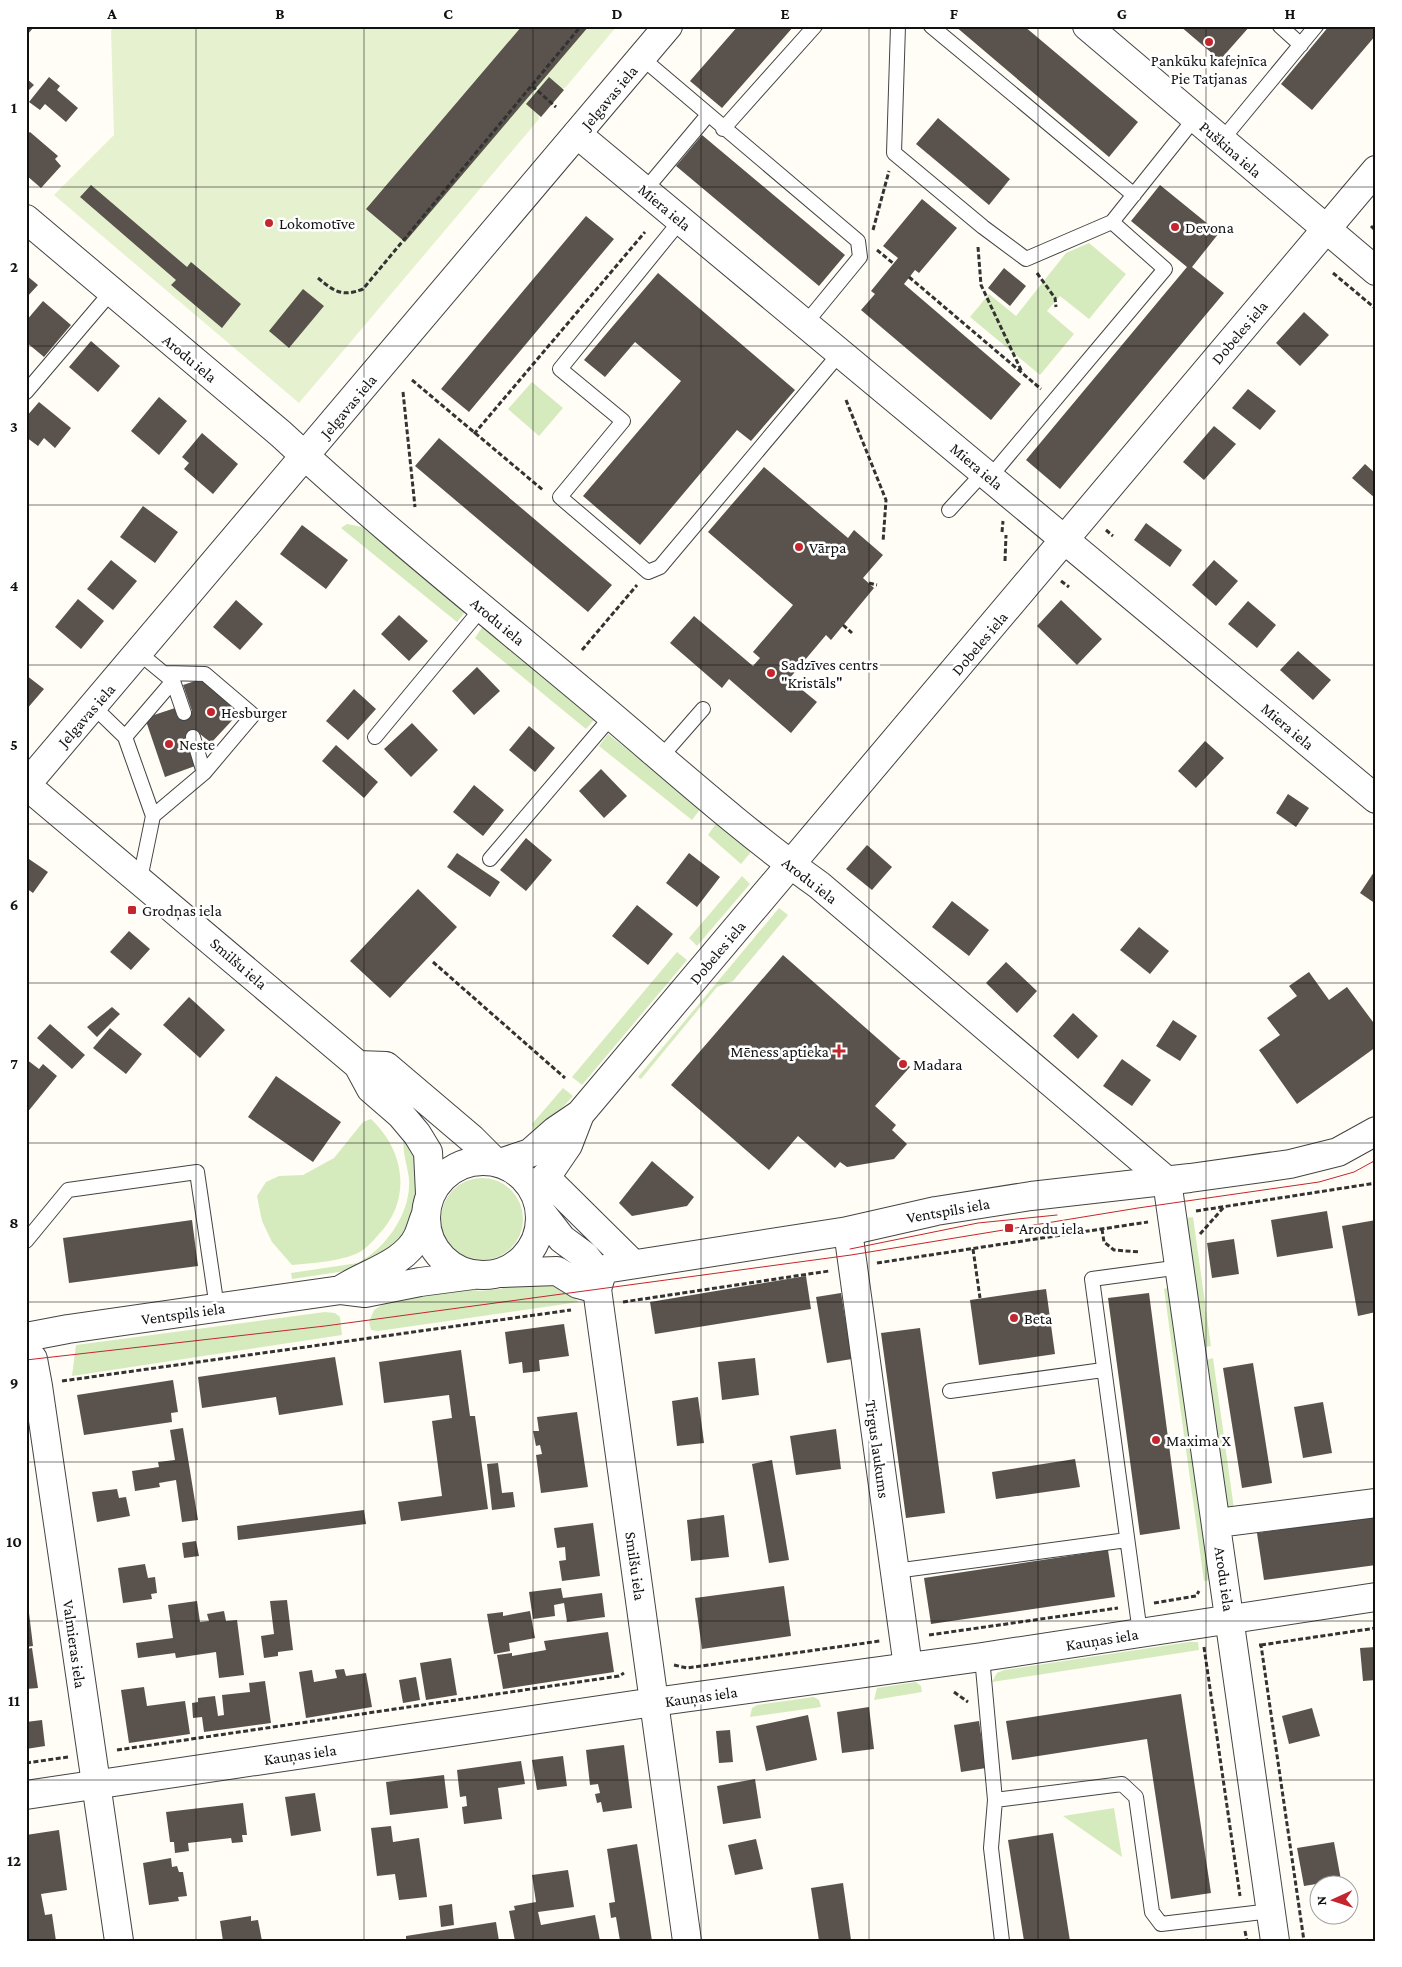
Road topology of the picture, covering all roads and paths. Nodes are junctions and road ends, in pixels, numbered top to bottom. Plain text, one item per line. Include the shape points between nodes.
1 (582, 26) edge
2 (668, 26) edge
3 (815, 26) edge
4 (898, 26) edge
5 (931, 26) edge
6 (1087, 26) edge
7 (1280, 26) edge
8 (1316, 26) edge
9 (1301, 45) junction
10 (642, 58) junction
11 (532, 86) junction
12 (556, 107) dead end
13 (707, 116) junction
14 (1195, 118) junction
15 (723, 129) junction
16 (577, 134) junction
17 (1221, 141) junction
18 (894, 153) junction
19 (1376, 170) edge
20 (645, 190) junction
21 (1134, 195) junction
22 (26, 219) edge
23 (681, 220) junction
24 (1112, 222) junction
25 (1371, 226) dead end
26 (1325, 229) junction
27 (1376, 231) edge
28 (644, 232) dead end
29 (977, 242) dead end
30 (870, 243) junction
31 (860, 257) junction
32 (1026, 258) junction
33 (894, 264) dead end
34 (1376, 271) edge
35 (1333, 274) dead end
36 (909, 277) dead end
37 (318, 278) dead end
38 (112, 291) junction
39 (1056, 307) dead end
40 (1376, 309) edge
41 (806, 324) junction
42 (840, 353) junction
43 (1024, 374) junction
44 (412, 380) dead end
45 (26, 392) edge
46 (403, 392) dead end
47 (846, 400) dead end
48 (1055, 401) junction
49 (474, 434) junction
50 (306, 456) junction
51 (987, 475) junction
52 (560, 497) junction
53 (415, 507) dead end
54 (949, 510) dead end
55 (1006, 535) dead end
56 (1066, 540) junction
57 (883, 542) dead end
58 (1005, 561) dead end
59 (648, 572) junction
60 (1059, 579) dead end
61 (869, 583) dead end
62 (877, 585) dead end
63 (1069, 588) dead end
64 (482, 608) junction
65 (843, 625) dead end
66 (852, 633) dead end
67 (582, 650) dead end
68 (139, 653) junction
69 (169, 677) junction
70 (94, 707) junction
71 (703, 709) dead end
72 (184, 713) dead end
73 (612, 716) junction
74 (375, 736) dead end
75 (125, 737) junction
76 (192, 737) dead end
77 (661, 757) junction
78 (204, 772) junction
79 (26, 785) edge
80 (1376, 799) edge
81 (153, 816) junction
82 (490, 859) dead end
83 (790, 864) junction
84 (140, 879) junction
85 (433, 962) dead end
86 (358, 1065) junction
87 (565, 1078) dead end
88 (580, 1114) junction
89 (1376, 1131) edge
90 (497, 1163) junction
91 (1167, 1181) junction
92 (1376, 1183) edge
93 (541, 1196) junction
94 (428, 1204) junction
95 (1225, 1206) junction
96 (1196, 1211) dead end
97 (1150, 1221) dead end
98 (1102, 1229) junction
99 (848, 1231) junction
100 (1199, 1234) dead end
101 (26, 1241) edge
102 (973, 1249) junction
103 (1144, 1252) dead end
104 (633, 1264) junction
105 (853, 1267) junction
106 (1181, 1267) junction
107 (502, 1273) junction
108 (473, 1275) junction
109 (605, 1288) junction
110 (341, 1290) junction
111 (980, 1298) dead end
112 (217, 1308) junction
113 (574, 1309) dead end
114 (26, 1338) edge
115 (26, 1351) edge
116 (1103, 1370) junction
117 (58, 1382) dead end
118 (950, 1391) dead end
119 (1376, 1503) edge
120 (1217, 1523) junction
121 (1127, 1540) junction
122 (895, 1571) junction
123 (1200, 1588) dead end
124 (1376, 1597) edge
125 (1136, 1606) junction
126 (1230, 1619) junction
127 (1376, 1628) edge
128 (1140, 1633) junction
129 (904, 1638) junction
130 (1204, 1643) dead end
131 (1261, 1644) junction
132 (1255, 1645) dead end
133 (982, 1658) junction
134 (672, 1664) dead end
135 (908, 1667) junction
136 (627, 1670) dead end
137 (654, 1702) junction
138 (115, 1750) dead end
139 (77, 1756) dead end
140 (26, 1763) edge
141 (96, 1784) junction
142 (26, 1795) edge
143 (995, 1800) junction
144 (1271, 1911) junction
145 (1242, 1916) junction
146 (118, 1941) edge
147 (687, 1941) edge
148 (1002, 1941) edge
149 (1246, 1941) edge
150 (1275, 1941) edge
151 (1304, 1941) edge

1 - 11 path
2 - 10 street, Jelgavas iela
3 - 15 lane
4 - 18 lane
5 - 21 lane
6 - 14 street, Puškina iela
7 - 9 lane
8 - 9 lane
9 - 17 lane
10 - 13 lane
10 - 16 street, Jelgavas iela
11 - 12 path
11 - 37 path via 363,289 349,294 334,290
13 - 15 lane
13 - 20 lane
14 - 17 street, Puškina iela
14 - 21 lane
15 - 31 lane via 858,241
16 - 20 street, Miera iela
16 - 50 street, Jelgavas iela
17 - 26 street, Puškina iela
18 - 30 path
18 - 32 lane
19 - 26 street, Dobeles iela
20 - 23 street, Miera iela
21 - 24 lane
22 - 38 street, Arodu iela
23 - 41 street, Miera iela
23 - 52 lane via 560,369 623,421
24 - 32 lane
24 - 48 lane via 1164,269
25 - 27 path
26 - 34 street, Puškina iela
26 - 56 street, Dobeles iela
28 - 49 path
29 - 43 path via 981,285
30 - 31 path
30 - 33 path
31 - 41 lane
32 - 39 path via 1055,298
35 - 40 path
36 - 43 path
38 - 45 lane
38 - 50 street, Arodu iela
41 - 42 street, Miera iela
42 - 51 street, Miera iela
42 - 59 lane via 660,567
43 - 48 path
44 - 49 path
46 - 53 path
47 - 57 path via 886,500
48 - 51 lane
49 - 52 path via 550,496
50 - 64 street, Arodu iela
50 - 68 street, Jelgavas iela
51 - 54 lane
51 - 56 street, Miera iela
52 - 59 lane
55 - 58 path
56 - 80 street, Miera iela
56 - 83 street, Dobeles iela
59 - 67 path
60 - 63 path
61 - 62 path
64 - 73 street, Arodu iela
64 - 74 lane
65 - 66 path
68 - 69 lane
68 - 70 street, Jelgavas iela
69 - 72 lane
69 - 75 lane
69 - 78 lane via 205,674 253,715
70 - 75 lane
70 - 79 street, Jelgavas iela
71 - 77 lane
73 - 77 street, Arodu iela
73 - 82 lane
75 - 81 lane
76 - 78 lane
77 - 83 street, Arodu iela
78 - 81 lane
79 - 84 street, Smilšu iela
81 - 84 lane
83 - 88 street, Dobeles iela
83 - 91 street, Arodu iela via 819,885
84 - 86 street, Smilšu iela
85 - 87 path
86 - 90 street via 386,1066
86 - 94 street, Smilšu iela via 371,1089 401,1116 428,1152
88 - 90 street via 554,1130 530,1154
88 - 93 street
89 - 91 street, Ventspils iela via 1338,1152 1290,1164
90 - 93 street via 510,1167 525,1178
90 - 94 street via 474,1161 456,1167 441,1179
91 - 99 street, Ventspils iela via 1031,1196 936,1211
91 - 106 street, Arodu iela
92 - 95 path
93 - 104 street
93 - 107 street via 540,1231 532,1249 519,1264
93 - 109 street via 562,1239 585,1256
94 - 108 street via 427,1231 438,1253 457,1270
94 - 110 street, Ventspils iela via 417,1238 401,1256
95 - 96 path
95 - 100 path
97 - 98 path
98 - 102 path
98 - 103 path via 1104,1242 1114,1250
99 - 104 street, Ventspils iela
99 - 105 street, Tirgus laukums
101 - 112 lane via 68,1190 197,1172
102 - 105 path
102 - 111 path
104 - 109 street, Ventspils iela
105 - 109 path
105 - 122 street, Tirgus laukums
106 - 116 lane via 1092,1279
106 - 120 street, Arodu iela
107 - 108 street
107 - 109 street via 557,1271 578,1284
108 - 110 street, Ventspils iela via 365,1293
109 - 137 street, Smilšu iela
110 - 112 street, Ventspils iela
112 - 114 street, Ventspils iela
113 - 117 path
115 - 141 street, Valmieras iela via 33,1359 38,1386
116 - 118 lane
116 - 121 lane
119 - 120 street
120 - 126 street, Arodu iela
121 - 122 lane
121 - 125 lane
122 - 129 street, Tirgus laukums
123 - 125 path via 1196,1596
124 - 126 street, Kauņas iela
125 - 128 lane
125 - 129 path
126 - 128 street, Kauņas iela
126 - 144 street, Arodu iela
127 - 131 path
128 - 133 street, Kauņas iela
129 - 134 path via 687,1668
129 - 135 street, Tirgus laukums
130 - 145 path
131 - 132 path
131 - 151 path
133 - 135 street, Kauņas iela
133 - 143 lane
135 - 137 street, Kauņas iela
136 - 138 path via 619,1676
137 - 141 street, Kauņas iela
137 - 147 street, Smilšu iela
139 - 140 path
141 - 142 street, Kauņas iela
141 - 146 street, Valmieras iela
143 - 145 lane via 1122,1784 1136,1797 1152,1912 1161,1924
143 - 148 lane via 990,1847
144 - 145 lane
144 - 150 street, Arodu iela
145 - 149 path

